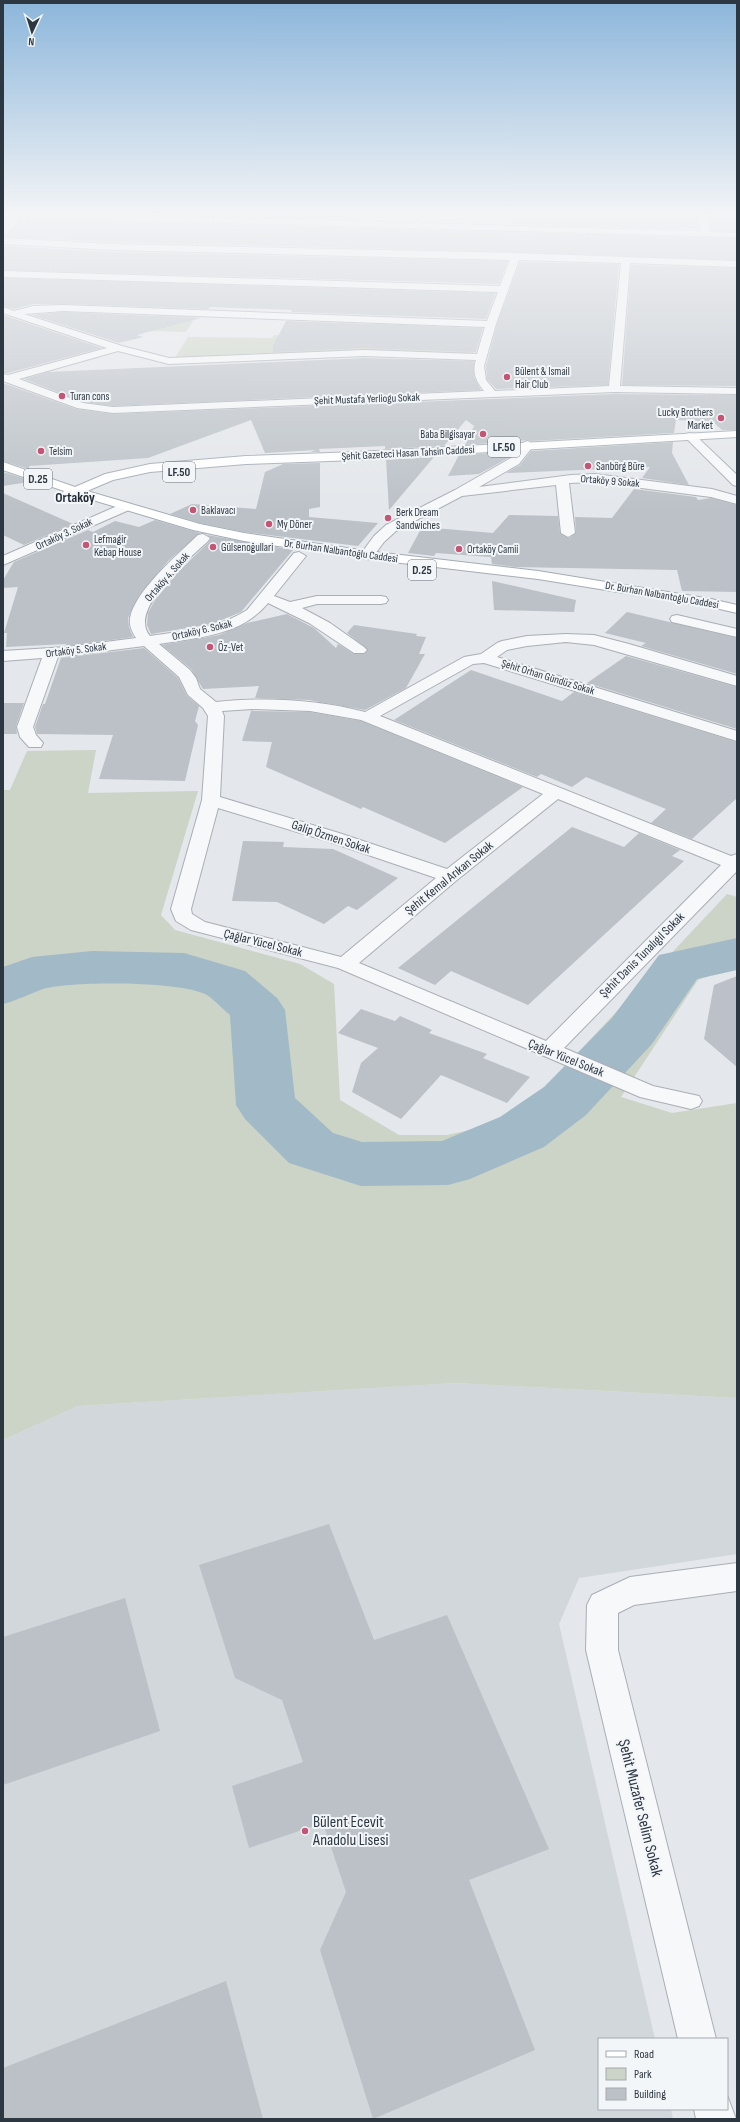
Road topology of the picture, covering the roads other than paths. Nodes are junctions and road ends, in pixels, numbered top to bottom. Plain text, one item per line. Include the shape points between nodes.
1 (8, 311) edge
2 (144, 311) edge
3 (495, 311) edge
4 (621, 311) edge
5 (491, 324) junction
6 (118, 348) junction
7 (481, 356) junction
8 (5, 378) edge
9 (614, 389) junction
10 (737, 391) edge
11 (492, 394) junction
12 (737, 434) edge
13 (690, 436) junction
14 (528, 445) junction
15 (270, 460) junction
16 (3, 466) edge
17 (28, 476) junction
18 (3, 477) edge
19 (109, 477) junction
20 (562, 480) junction
21 (737, 482) edge
22 (459, 493) junction
23 (75, 498) junction
24 (92, 498) junction
25 (737, 500) edge
26 (124, 507) junction
27 (108, 513) junction
28 (568, 533) dead end
29 (203, 538) junction
30 (366, 555) junction
31 (299, 556) junction
32 (3, 561) edge
33 (264, 597) junction
34 (381, 600) dead end
35 (292, 606) junction
36 (737, 609) edge
37 (677, 619) dead end
38 (737, 620) edge
39 (737, 633) edge
40 (148, 641) junction
41 (359, 650) dead end
42 (51, 654) junction
43 (3, 656) edge
44 (486, 658) junction
45 (737, 681) edge
46 (213, 707) junction
47 (367, 717) junction
48 (737, 736) edge
49 (35, 743) dead end
50 (555, 793) junction
51 (211, 800) junction
52 (735, 861) edge
53 (450, 876) junction
54 (345, 964) junction
55 (557, 1054) junction
56 (691, 1101) dead end
57 (737, 1577) edge
58 (697, 2038) edge

1 - 6 street
2 - 5 street
3 - 5 street
4 - 9 street
5 - 7 street
6 - 7 street via 176,361 365,353
6 - 8 street
7 - 11 street via 479,374
8 - 11 street, Şehit Mustafa Yerliogu Sokak via 81,406 106,409
9 - 10 street, Şehit Mustafa Yerliogu Sokak
9 - 11 street, Şehit Mustafa Yerliogu Sokak
12 - 13 main road, Şehit Gazeteci Hasan Tahsin Caddesi / LF.50
13 - 14 main road, Şehit Gazeteci Hasan Tahsin Caddesi / LF.50
13 - 21 street
14 - 15 main road, Şehit Gazeteci Hasan Tahsin Caddesi / LF.50
14 - 22 street via 520,457
15 - 19 main road, Şehit Gazeteci Hasan Tahsin Caddesi / LF.50 via 150,468
15 - 24 main road, Şehit Gazeteci Hasan Tahsin Caddesi / LF.50 via 138,479 103,491
16 - 17 main road, D.25
17 - 19 main road via 58,480
17 - 23 main road, D.25
18 - 23 main road, D.25 via 58,498
19 - 23 main road, Şehit Gazeteci Hasan Tahsin Caddesi / LF.50
20 - 22 street, Ortaköy 9 Sokak
20 - 25 street, Ortaköy 9 Sokak via 609,479 712,493
20 - 28 street
22 - 30 street via 391,528 378,539
23 - 24 main road, Şehit Gazeteci Hasan Tahsin Caddesi / LF.50
23 - 27 main road, D.25
24 - 26 main road, Dr. Burhan Nalbantoğlu Caddesi / D.25
26 - 27 street, Ortaköy 3. Sokak
26 - 30 main road, Dr. Burhan Nalbantoğlu Caddesi / D.25 via 244,537
27 - 29 main road, Dr. Burhan Nalbantoğlu Caddesi / D.25
27 - 32 street, Ortaköy 3. Sokak
29 - 31 main road, Dr. Burhan Nalbantoğlu Caddesi / D.25
29 - 40 street, Ortaköy 4. Sokak via 167,574 145,602 137,617 138,629
30 - 36 main road, Dr. Burhan Nalbantoğlu Caddesi / D.25 via 538,575
31 - 33 street, Ortaköy 6. Sokak
31 - 38 main road, Dr. Burhan Nalbantoğlu Caddesi / D.25 via 539,584
33 - 35 street
33 - 40 street, Ortaköy 6. Sokak via 252,613 238,622
34 - 35 street via 317,600
35 - 41 street
37 - 39 street
40 - 42 street, Ortaköy 5. Sokak
40 - 46 street via 187,678 196,695
42 - 43 street, Ortaköy 5. Sokak
42 - 49 street via 25,727 28,737
44 - 45 street via 502,646 527,641 566,638 594,640
44 - 47 street, Şehit Orhan Gündüz Sokak via 469,660
44 - 48 street, Şehit Orhan Gündüz Sokak
46 - 47 street via 289,704 339,710
46 - 51 street, Çağlar Yücel Sokak via 216,716
47 - 50 street
50 - 52 street
50 - 53 street, Şehit Kemal Arıkan Sokak
51 - 53 street, Galip Özmen Sokak via 333,836
51 - 54 street, Çağlar Yücel Sokak via 181,909 183,917 198,926
52 - 55 street, Şehit Danis Tunalıgıl Sokak
53 - 54 street, Şehit Kemal Arıkan Sokak
54 - 55 street, Çağlar Yücel Sokak
55 - 56 street, Çağlar Yücel Sokak via 648,1092
57 - 58 street, Şehit Muzafer Selim Sokak via 630,1591 603,1605 602,1650

